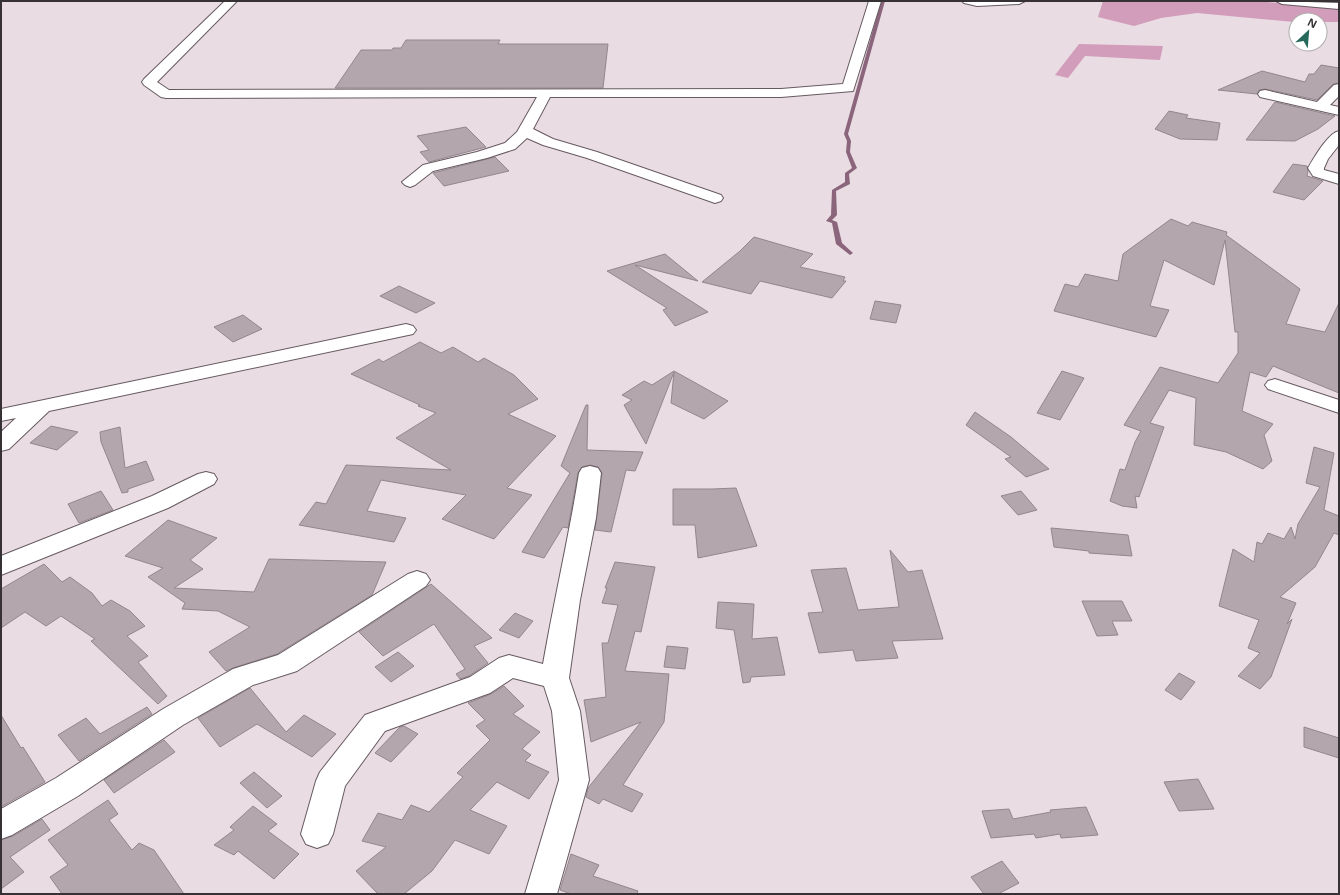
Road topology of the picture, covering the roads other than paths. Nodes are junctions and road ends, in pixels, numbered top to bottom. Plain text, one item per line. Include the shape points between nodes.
1 (231, 1) edge
2 (875, 1) edge
3 (968, 1) edge
4 (1019, 1) edge
5 (1282, 1) edge
6 (1339, 6) edge
7 (1339, 88) edge
8 (546, 93) junction
9 (1265, 94) dead end
10 (1320, 107) junction
11 (1339, 111) edge
12 (524, 131) junction
13 (1339, 135) edge
14 (1339, 179) edge
15 (410, 182) dead end
16 (715, 198) dead end
17 (406, 330) dead end
18 (1275, 385) dead end
19 (43, 406) junction
20 (1339, 408) edge
21 (1, 415) edge
22 (1, 444) edge
23 (590, 473) dead end
24 (206, 479) dead end
25 (1, 566) edge
26 (417, 580) dead end
27 (555, 678) junction
28 (1, 825) edge
29 (317, 834) dead end
30 (541, 894) edge

1 - 8 street via 149,82 166,94
2 - 8 street via 848,88 781,93
3 - 4 street
5 - 6 street
7 - 10 street
8 - 12 street
9 - 10 street
10 - 11 street
12 - 15 street via 510,146 428,168
12 - 16 street via 548,142
13 - 14 street via 1316,168 1318,173
17 - 19 street
18 - 20 street
19 - 21 street
19 - 22 street
23 - 27 street
24 - 25 street via 160,502
26 - 28 street via 287,663 243,678 180,713 67,787
27 - 29 street via 509,666 480,685 375,723 331,781
27 - 30 street via 566,711 574,780

